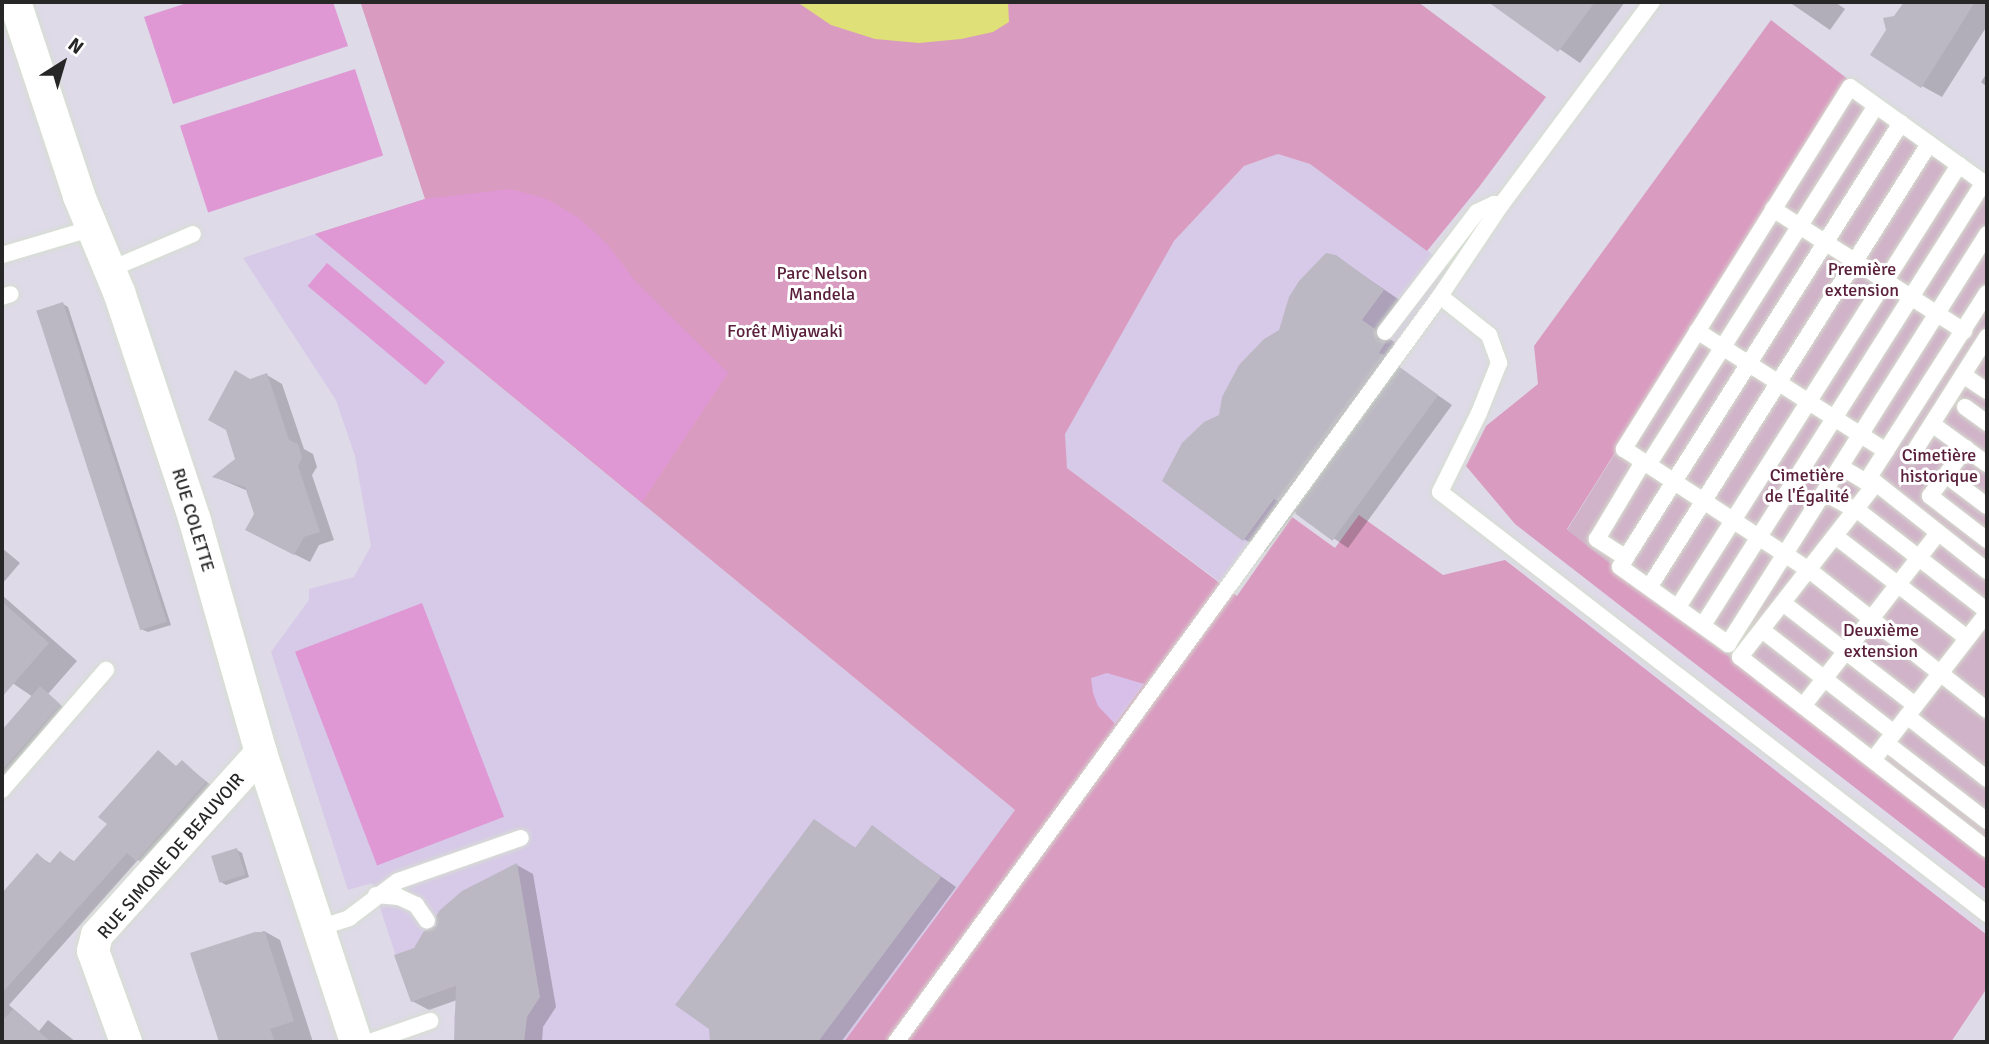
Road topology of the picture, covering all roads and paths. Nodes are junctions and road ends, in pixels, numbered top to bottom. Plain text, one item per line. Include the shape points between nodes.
1 (15, 2) edge
2 (1652, 2) edge
3 (1876, 106) junction
4 (1901, 124) junction
5 (1929, 144) junction
6 (1959, 165) junction
7 (1986, 183) edge
8 (1501, 205) junction
9 (1773, 209) junction
10 (1799, 225) junction
11 (93, 228) junction
12 (193, 234) dead end
13 (1987, 234) edge
14 (1825, 242) junction
15 (2, 255) edge
16 (1855, 261) junction
17 (111, 269) junction
18 (1884, 280) junction
19 (1987, 293) edge
20 (1440, 296) junction
21 (1911, 297) junction
22 (1937, 314) junction
23 (1697, 331) junction
24 (1964, 331) junction
25 (1385, 332) dead end
26 (1985, 345) edge
27 (1722, 347) junction
28 (1750, 365) junction
29 (1963, 374) junction
30 (1778, 383) junction
31 (1987, 391) edge
32 (1809, 402) junction
33 (1965, 407) dead end
34 (1834, 418) junction
35 (1987, 423) edge
36 (1932, 424) junction
37 (1861, 435) junction
38 (1966, 449) junction
39 (1886, 452) junction
40 (1912, 456) dead end
41 (1646, 464) junction
42 (1987, 464) edge
43 (1841, 467) junction
44 (1946, 475) junction
45 (1674, 482) junction
46 (1824, 493) junction
47 (1704, 502) junction
48 (1987, 506) edge
49 (1851, 507) junction
50 (1808, 519) junction
51 (1732, 520) junction
52 (1938, 533) junction
53 (1832, 534) junction
54 (1759, 538) junction
55 (1987, 540) edge
56 (1785, 555) junction
57 (1626, 558) junction
58 (1919, 558) junction
59 (1809, 570) junction
60 (1987, 571) edge
61 (1898, 584) junction
62 (1650, 586) junction
63 (1783, 603) junction
64 (1678, 607) junction
65 (1987, 612) edge
66 (1871, 619) junction
67 (1703, 625) junction
68 (1762, 630) junction
69 (1977, 634) edge
70 (1845, 652) junction
71 (106, 670) dead end
72 (1939, 672) junction
73 (1824, 679) junction
74 (1803, 706) junction
75 (1911, 710) junction
76 (1987, 710) edge
77 (1890, 738) junction
78 (261, 753) junction
79 (1873, 760) junction
80 (1987, 779) edge
81 (2, 790) edge
82 (1987, 823) edge
83 (521, 838) dead end
84 (1982, 844) edge
85 (376, 895) junction
86 (1987, 914) edge
87 (427, 921) dead end
88 (319, 928) junction
89 (430, 1021) dead end
90 (126, 1042) edge
91 (356, 1042) edge
92 (370, 1042) edge
93 (896, 1042) edge

1 - 11 street, RUE COLETTE
2 - 8 lane
3 - 4 lane
3 - 9 lane via 1850,87
3 - 10 lane
4 - 5 lane
4 - 14 lane
5 - 6 lane
5 - 16 lane
6 - 7 lane
6 - 18 lane
7 - 21 lane
8 - 20 lane
8 - 25 lane via 1477,212
9 - 10 lane
9 - 23 lane
10 - 14 lane
10 - 27 lane
11 - 15 lane
11 - 17 street, RUE COLETTE
12 - 17 lane
13 - 22 lane
14 - 16 lane
14 - 28 lane
16 - 18 lane
16 - 30 lane
17 - 78 street, RUE COLETTE via 195,521
18 - 21 lane
18 - 32 lane
19 - 24 lane
20 - 86 lane via 1489,335 1499,363 1440,492
20 - 93 lane
21 - 22 lane
21 - 34 lane
22 - 24 lane
22 - 37 lane
23 - 27 lane
23 - 41 lane via 1624,449
24 - 39 lane
26 - 29 lane
27 - 28 lane
27 - 41 lane
28 - 30 lane
28 - 45 lane
29 - 31 lane
29 - 36 lane
30 - 32 lane
30 - 47 lane
32 - 34 lane
32 - 51 lane
33 - 35 lane
34 - 37 lane
34 - 54 lane
36 - 38 lane
36 - 40 lane
37 - 39 lane
37 - 43 lane
38 - 42 lane
38 - 44 lane
39 - 43 lane via 1866,482
41 - 45 lane
41 - 57 lane via 1597,539
43 - 46 lane
44 - 48 lane
44 - 55 lane via 1930,496
45 - 47 lane
45 - 57 lane
46 - 49 lane
46 - 50 lane
47 - 51 lane
47 - 62 lane
49 - 52 lane via 1876,483
49 - 53 lane
49 - 58 lane
50 - 53 lane
50 - 56 lane
51 - 54 lane
51 - 64 lane
52 - 58 lane
52 - 60 lane
53 - 59 lane
53 - 61 lane
54 - 56 lane
54 - 67 lane
56 - 59 lane
56 - 67 lane via 1728,644
57 - 62 lane via 1620,567
58 - 61 lane
58 - 65 lane
59 - 63 lane
59 - 66 lane
61 - 66 lane
61 - 69 lane
62 - 64 lane
63 - 68 lane
63 - 70 lane
64 - 67 lane
65 - 69 lane
66 - 70 lane
66 - 72 lane
68 - 73 lane
68 - 74 lane via 1740,657
69 - 72 lane
70 - 73 lane
70 - 75 lane
71 - 81 lane
72 - 75 lane
72 - 76 lane
73 - 74 lane
73 - 77 lane
74 - 79 lane
75 - 77 lane
75 - 80 lane
77 - 79 lane
77 - 82 lane
78 - 88 street, RUE COLETTE
78 - 90 street, RUE SIMONE DE BEAUVOIR via 97,935 93,951
79 - 84 lane
82 - 84 lane
83 - 85 lane via 398,881
85 - 87 lane via 399,897 416,905
85 - 88 lane via 349,918
88 - 91 street, RUE COLETTE
89 - 92 lane

